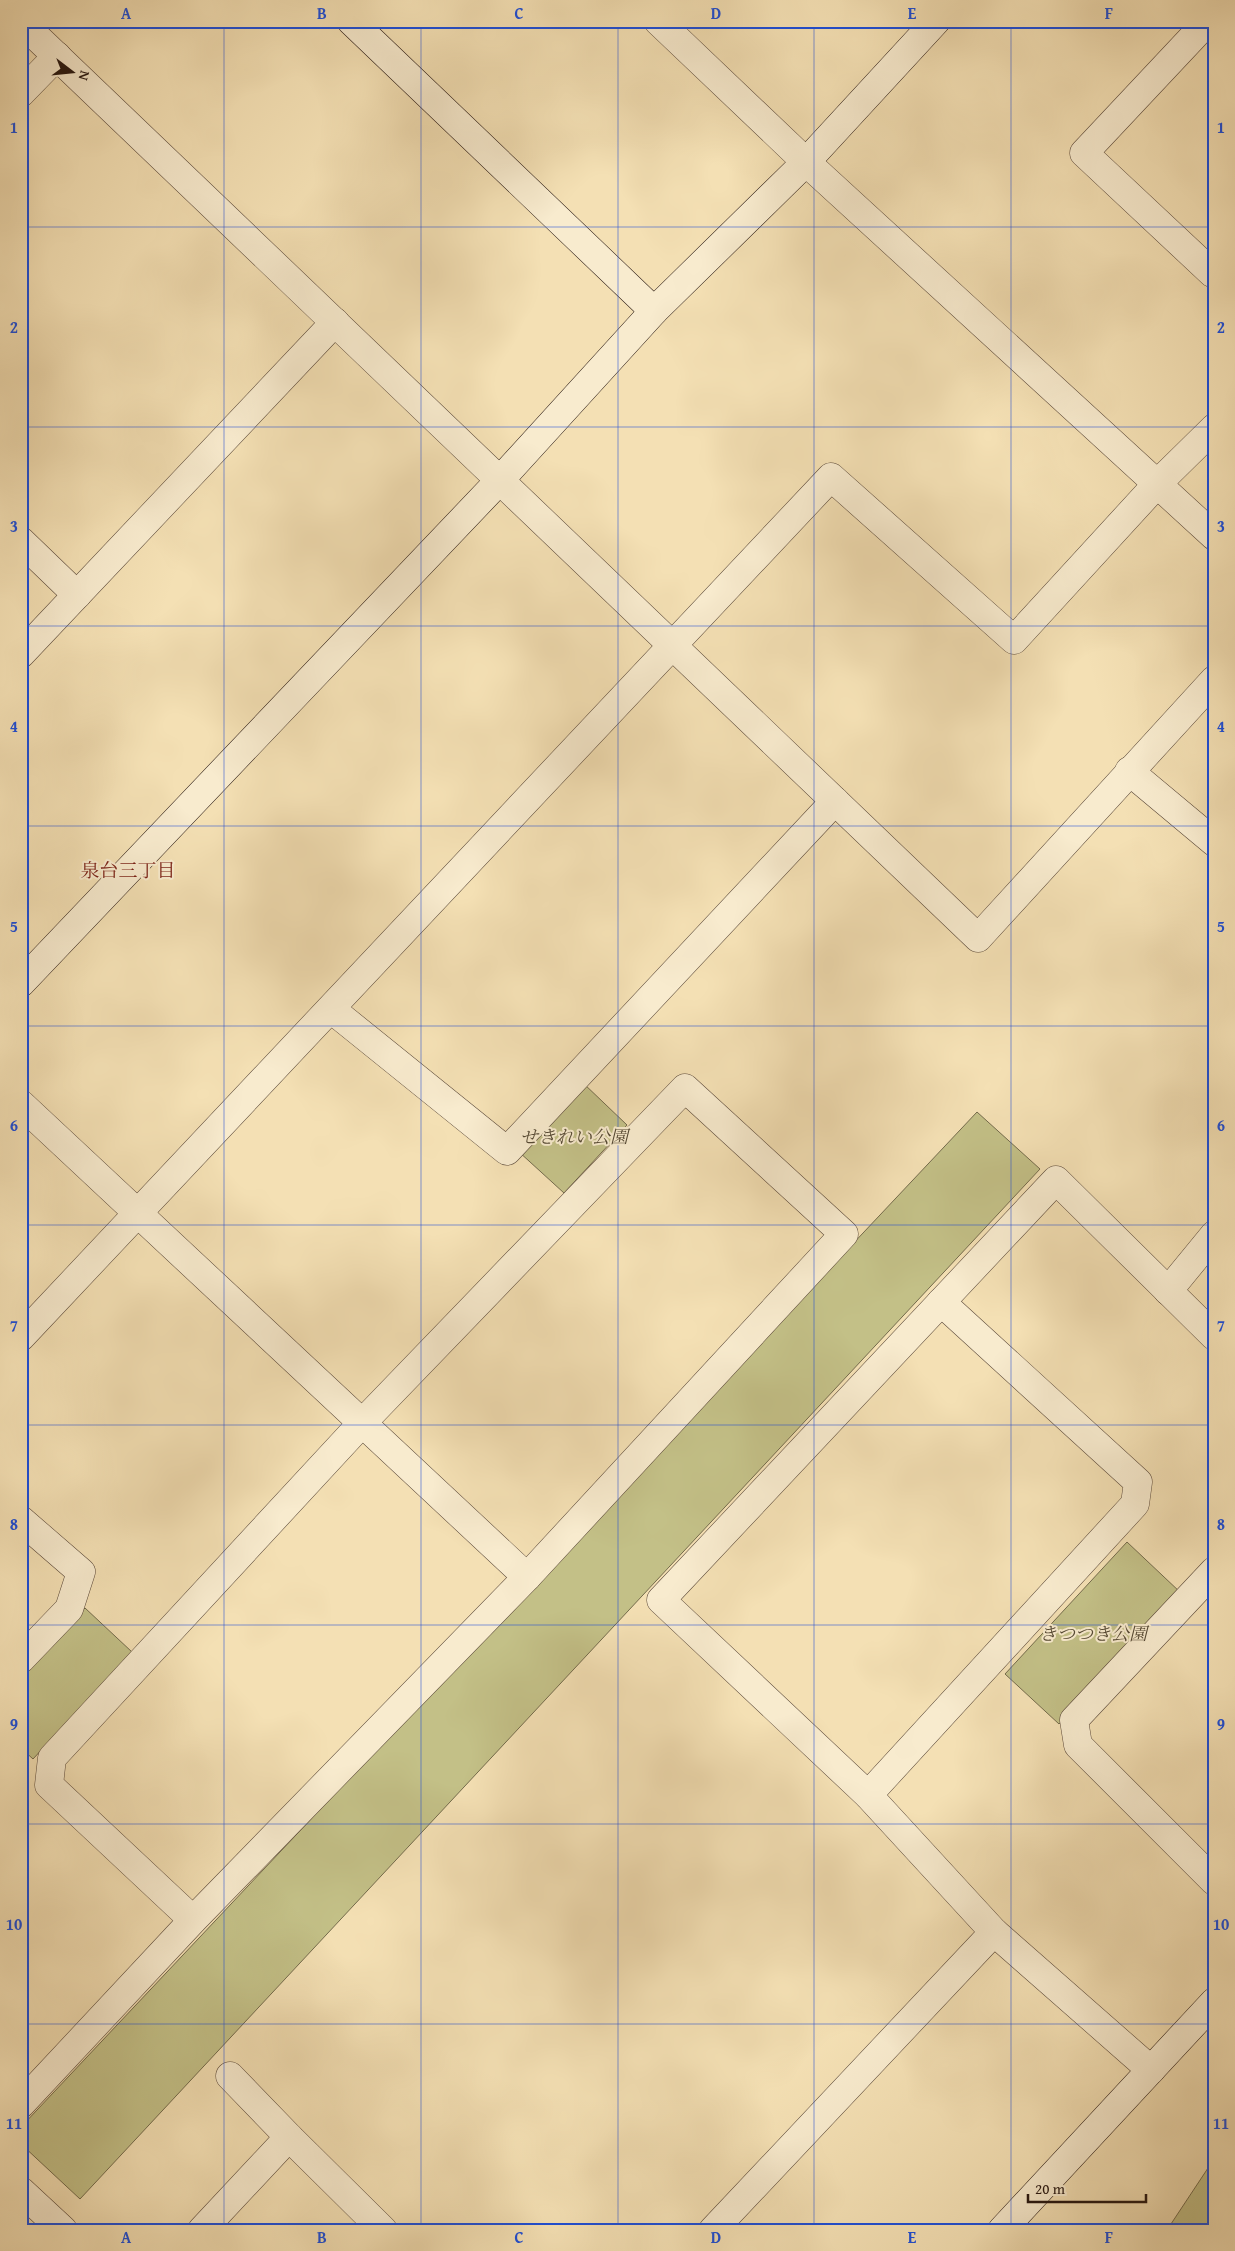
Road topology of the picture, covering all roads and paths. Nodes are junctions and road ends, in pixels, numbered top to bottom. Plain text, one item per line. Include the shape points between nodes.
1 (351, 21) edge
2 (658, 21) edge
3 (936, 21) edge
4 (1208, 21) edge
5 (21, 22) edge
6 (57, 56) junction
7 (21, 93) edge
8 (806, 162) junction
9 (1214, 272) edge
10 (654, 311) junction
11 (335, 322) junction
12 (1214, 428) edge
13 (500, 480) junction
14 (1157, 484) junction
15 (1214, 536) edge
16 (21, 541) edge
17 (77, 595) junction
18 (672, 645) junction
19 (21, 654) edge
20 (1214, 680) edge
21 (1129, 771) junction
22 (836, 801) junction
23 (1214, 842) edge
24 (21, 983) edge
25 (331, 1009) junction
26 (21, 1104) edge
27 (138, 1213) junction
28 (1214, 1235) edge
29 (1168, 1292) junction
30 (941, 1302) junction
31 (1214, 1336) edge
32 (21, 1337) edge
33 (362, 1423) junction
34 (21, 1520) edge
35 (1214, 1571) edge
36 (527, 1577) junction
37 (21, 1659) edge
38 (868, 1795) junction
39 (1214, 1881) edge
40 (193, 1920) junction
41 (994, 1932) junction
42 (1214, 2002) edge
43 (1151, 2070) junction
44 (230, 2076) dead end
45 (21, 2104) edge
46 (289, 2137) junction
47 (21, 2191) edge
48 (60, 2229) edge
49 (202, 2230) edge
50 (383, 2230) edge
51 (713, 2230) edge
52 (1002, 2230) edge

1 - 10 street
2 - 8 street
3 - 8 street
4 - 9 street via 1084,153
5 - 6 street
6 - 7 street
6 - 11 street
8 - 10 street
8 - 14 street
10 - 13 street
11 - 13 street
11 - 17 street
12 - 14 street
13 - 18 street
13 - 24 street
14 - 15 street
14 - 18 street via 1014,640 831,477
16 - 17 street
17 - 19 street
18 - 22 street
18 - 25 street
20 - 21 street
21 - 22 street via 978,938
21 - 23 street
22 - 25 street via 507,1151
25 - 27 street
26 - 27 street
27 - 32 street
27 - 33 street
28 - 29 street
29 - 30 street via 1056,1180
29 - 31 street
30 - 38 street via 1138,1482 1135,1504
30 - 38 street via 662,1600
33 - 36 street
33 - 36 street via 685,1088 844,1234
33 - 40 street via 52,1758 49,1785
34 - 37 street via 81,1572 70,1609
35 - 39 street via 1074,1720 1078,1745
36 - 40 street
38 - 41 street
40 - 45 street
41 - 43 street
41 - 51 street
42 - 43 street
43 - 52 street
44 - 46 street
46 - 49 street
46 - 50 street
47 - 48 street

